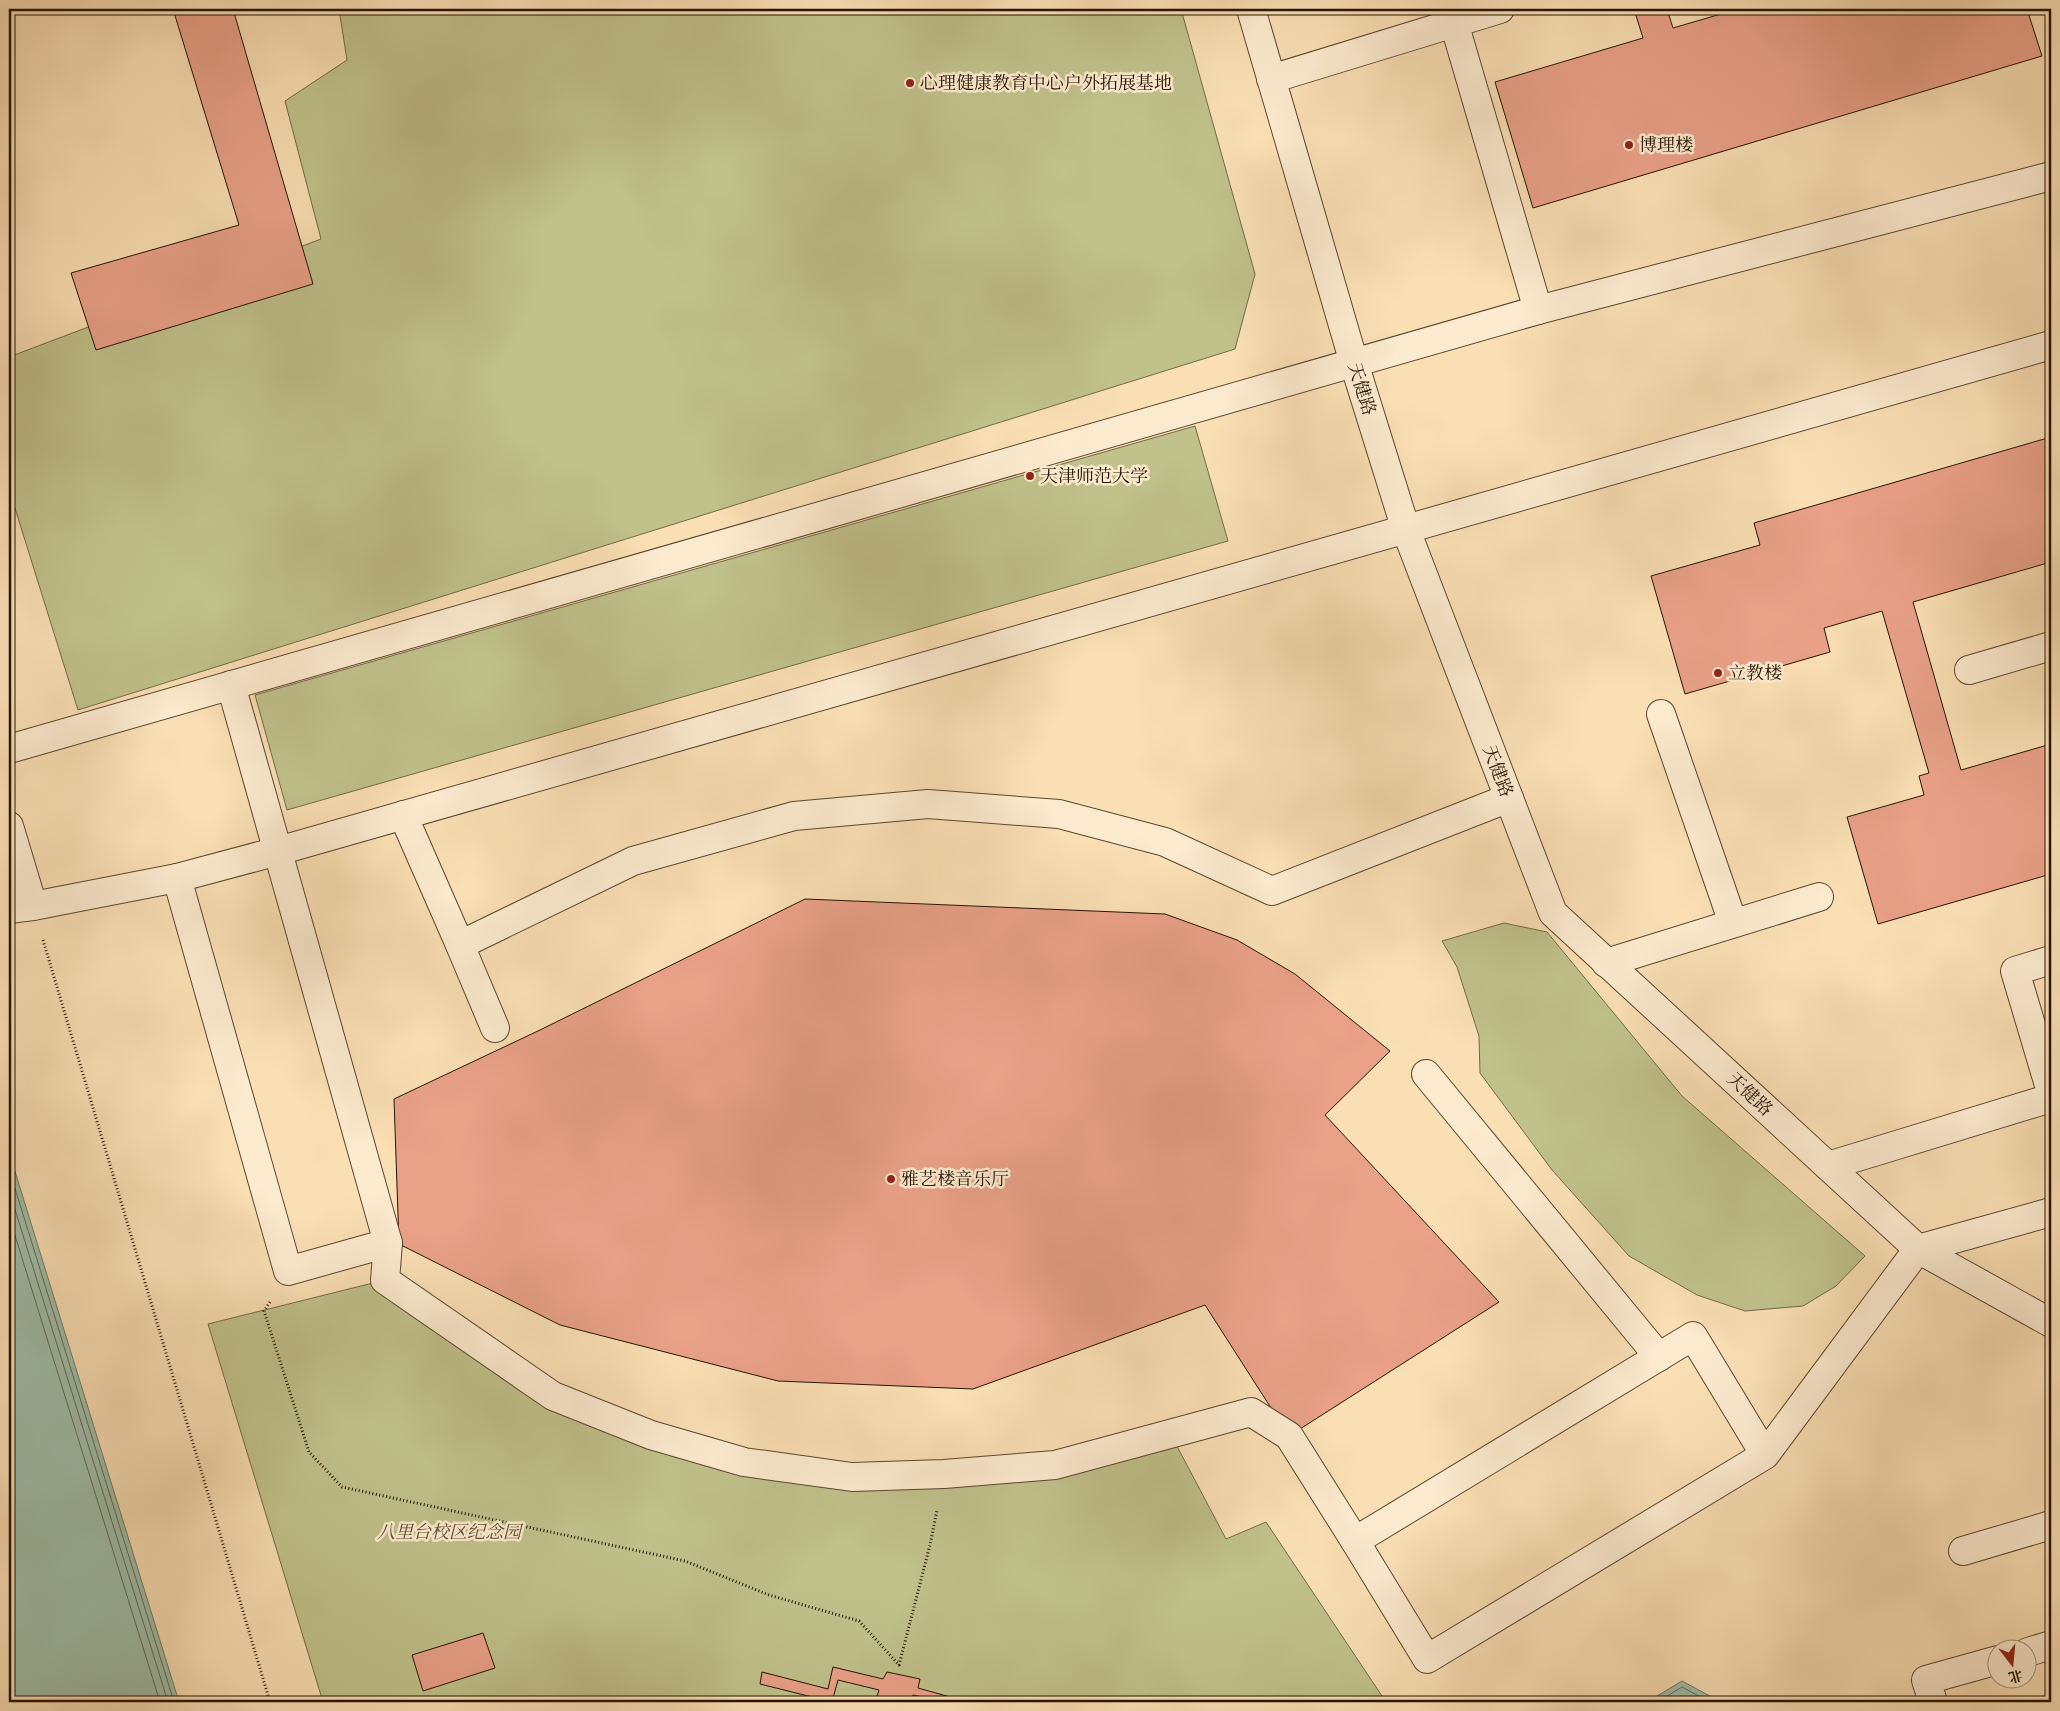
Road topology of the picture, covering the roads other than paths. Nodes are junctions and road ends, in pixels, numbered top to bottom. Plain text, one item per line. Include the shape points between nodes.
1 (1251, 9) edge
2 (1500, 9) edge
3 (1452, 16) edge
4 (1271, 79) junction
5 (2051, 176) edge
6 (1538, 310) junction
7 (2051, 345) edge
8 (1354, 363) junction
9 (1406, 530) junction
10 (2051, 646) edge
11 (1970, 670) dead end
12 (231, 685) junction
13 (1661, 714) dead end
14 (9, 748) edge
15 (1509, 798) junction
16 (403, 815) junction
17 (9, 826) edge
18 (278, 851) junction
19 (177, 878) junction
20 (1818, 897) dead end
21 (21, 907) edge
22 (1733, 923) junction
23 (460, 946) junction
24 (2051, 960) edge
25 (1606, 962) junction
26 (495, 1028) dead end
27 (1426, 1074) dead end
28 (2051, 1092) edge
29 (2051, 1098) edge
30 (1828, 1166) junction
31 (2051, 1212) edge
32 (388, 1243) junction
33 (1918, 1249) junction
34 (2051, 1323) edge
35 (1659, 1357) junction
36 (1765, 1455) junction
37 (2051, 1525) edge
38 (1355, 1541) junction
39 (1963, 1551) dead end
40 (2051, 1645) edge
41 (2038, 1649) edge
42 (1988, 1663) edge
43 (1933, 1702) edge

1 - 4 street, 天健路
2 - 3 street
3 - 4 street
3 - 6 street
4 - 8 street, 天健路
5 - 6 street
6 - 8 street
7 - 9 street
8 - 9 street, 天健路
8 - 12 street
9 - 15 street, 天健路
9 - 16 street
10 - 11 street
12 - 14 street
12 - 18 street
13 - 22 street
15 - 23 street via 1272,891 1165,842 1059,814 928,804 794,816 633,861
15 - 25 street, 天健路 via 1553,913
16 - 18 street
16 - 23 street
17 - 21 street
18 - 19 street
18 - 32 street
19 - 21 street
19 - 32 street via 288,1271
20 - 22 street
22 - 25 street
23 - 26 street
24 - 28 street via 2015,971
25 - 30 street, 天健路
27 - 35 street
29 - 30 street
30 - 33 street, 天健路
31 - 33 street
32 - 38 street via 384,1280 553,1396 651,1435 744,1462 852,1477 944,1474 1055,1465 1251,1412 1289,1436
33 - 34 street, 天健路
33 - 36 street
35 - 36 street via 1693,1336
35 - 38 street
36 - 38 street via 1427,1660
37 - 39 street
40 - 41 street
42 - 43 street via 1926,1680

